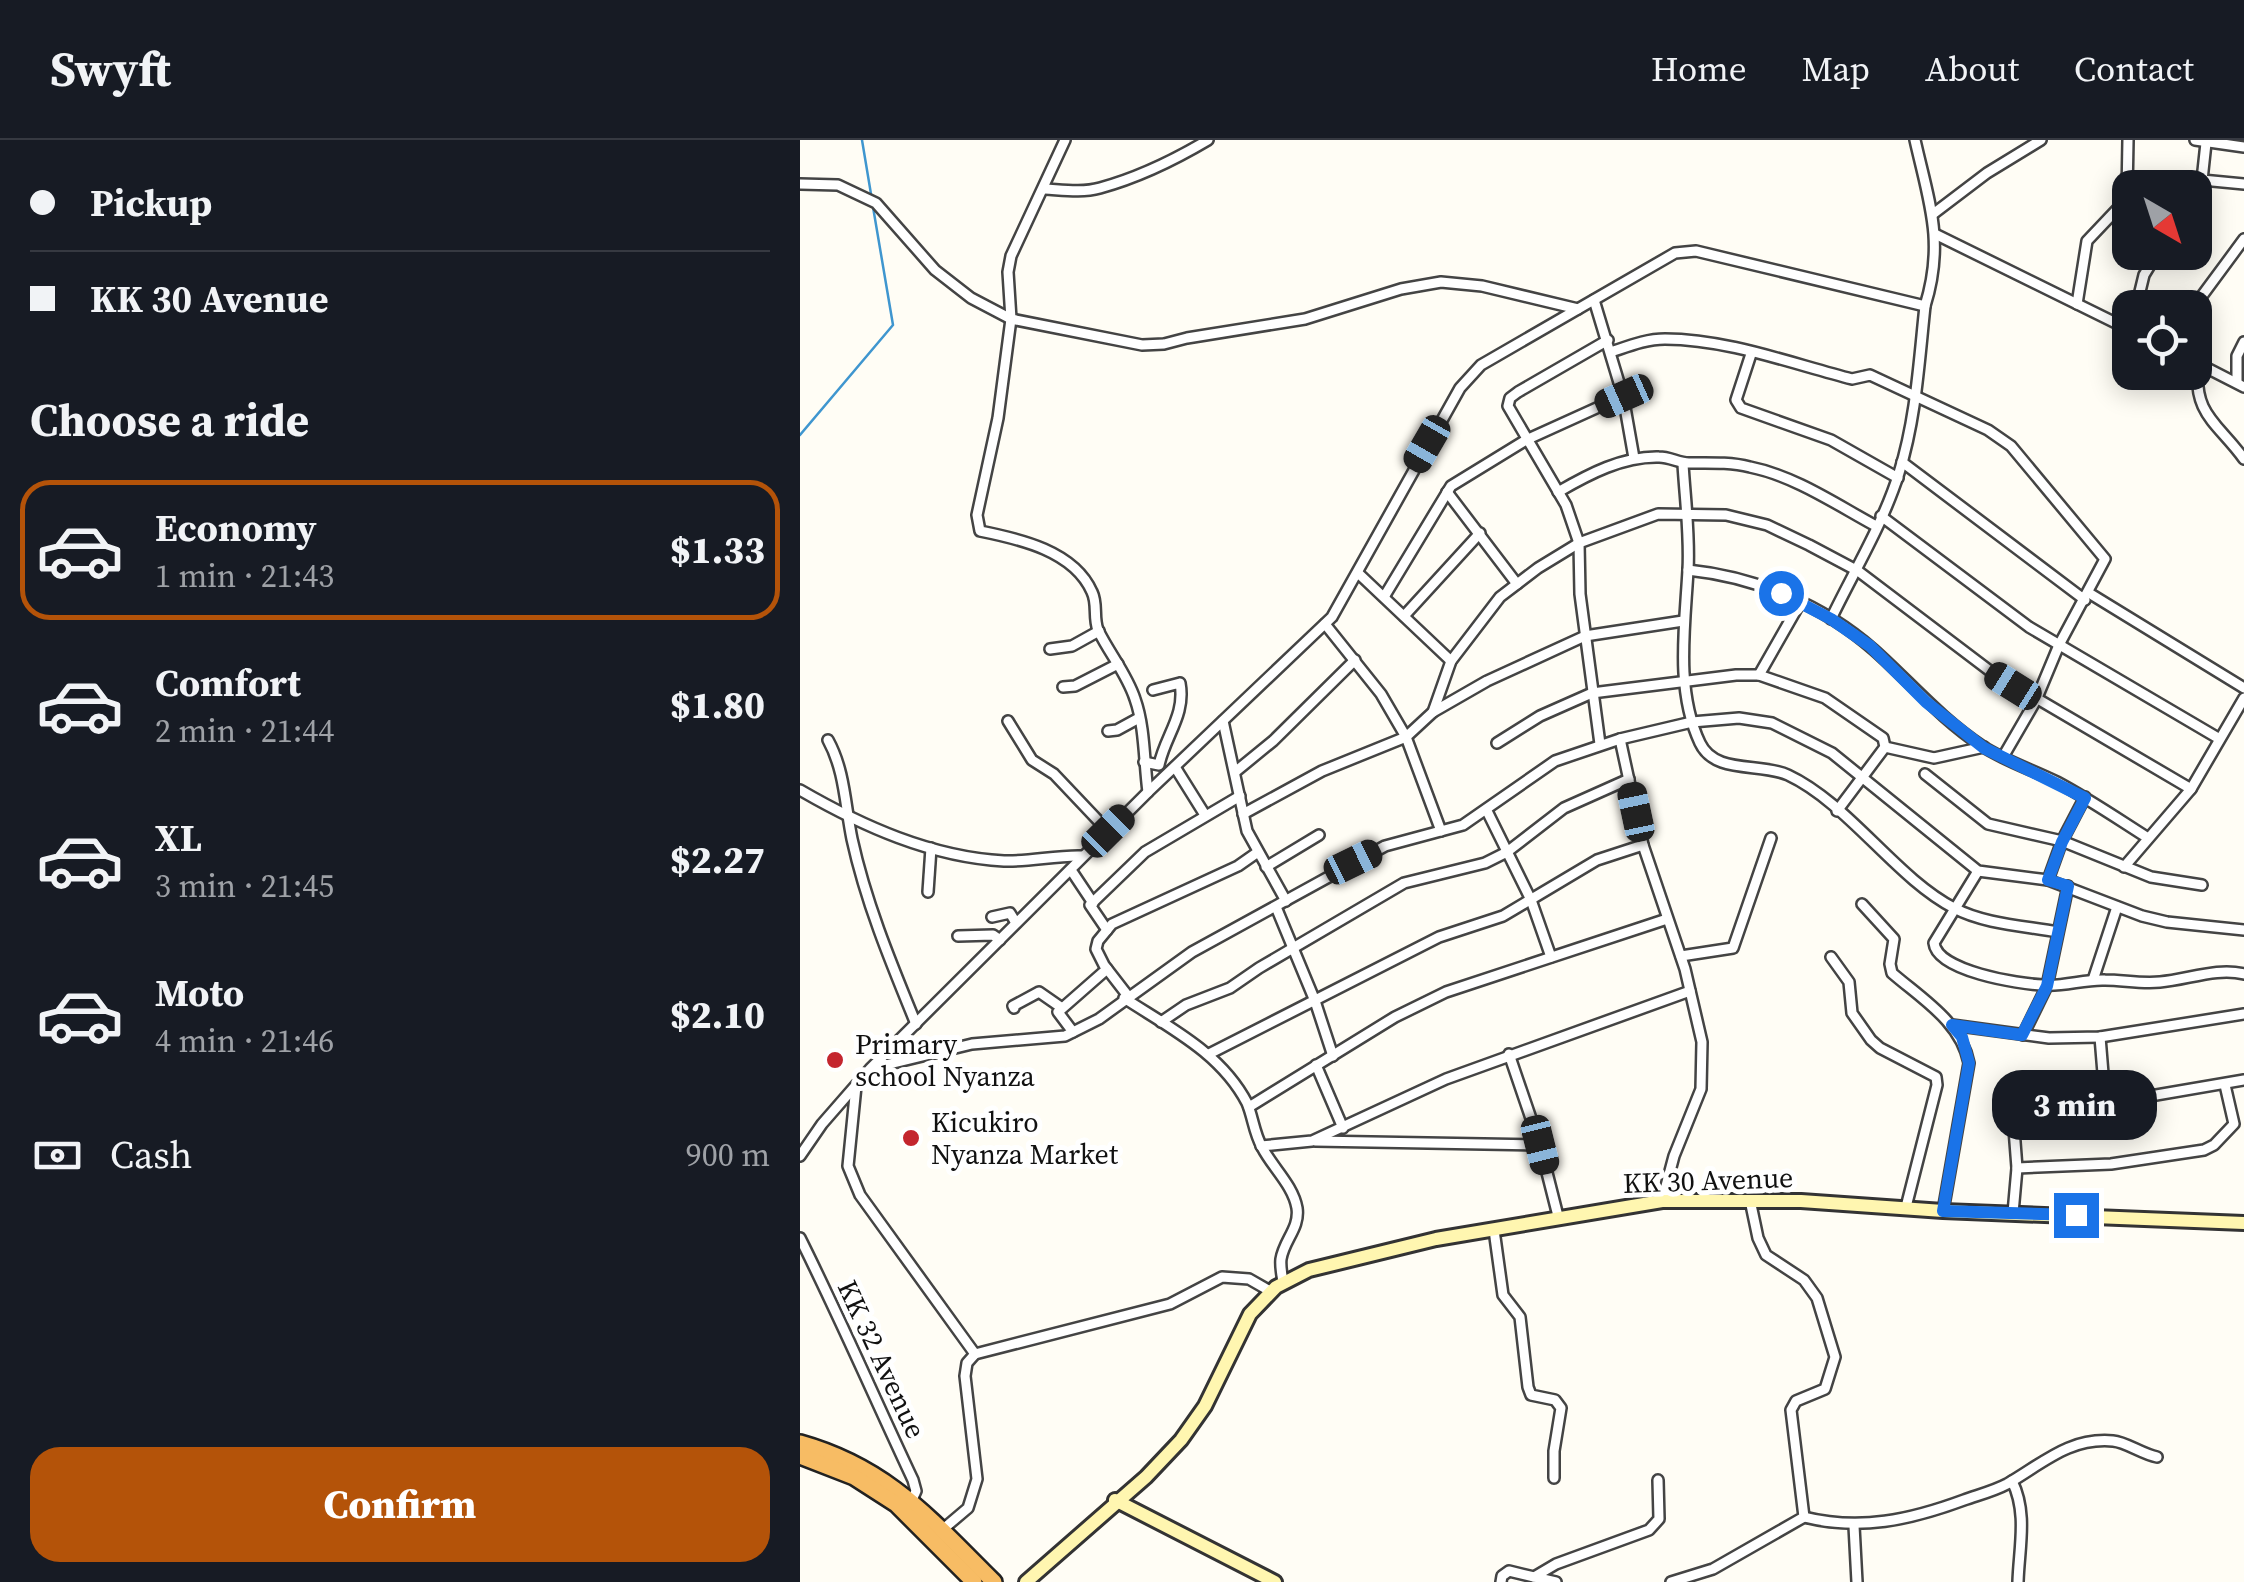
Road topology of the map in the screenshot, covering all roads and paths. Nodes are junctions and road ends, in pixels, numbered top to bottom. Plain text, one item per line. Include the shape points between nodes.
1 (1066, 140) edge
2 (1208, 140) edge
3 (1916, 140) edge
4 (2040, 140) edge
5 (2128, 140) edge
6 (2195, 140) edge
7 (2206, 143) junction
8 (2244, 147) edge
9 (2203, 170) edge
10 (2212, 181) edge
11 (800, 184) edge
12 (2244, 184) edge
13 (1045, 189) junction
14 (1933, 214) junction
15 (1935, 234) junction
16 (2244, 238) edge
17 (2206, 290) edge
18 (1594, 300) junction
19 (2077, 304) junction
20 (1925, 306) junction
21 (1578, 308) junction
22 (1011, 319) junction
23 (2112, 321) edge
24 (1608, 340) junction
25 (2244, 342) edge
26 (1611, 352) junction
27 (1751, 354) junction
28 (2212, 371) edge
29 (2240, 385) edge
30 (2197, 390) edge
31 (1624, 396) junction
32 (1914, 398) junction
33 (1526, 440) junction
34 (1634, 458) junction
35 (2244, 460) edge
36 (1902, 462) junction
37 (1683, 464) junction
38 (1898, 478) junction
39 (1447, 492) junction
40 (1558, 492) junction
41 (1686, 514) junction
42 (1881, 516) junction
43 (1876, 526) junction
44 (1480, 533) junction
45 (1579, 543) junction
46 (1688, 570) junction
47 (1858, 571) junction
48 (1358, 573) junction
49 (1517, 584) junction
50 (2087, 596) junction
51 (1384, 597) junction
52 (1800, 603) junction
53 (1404, 616) junction
54 (1831, 619) junction
55 (1683, 621) junction
56 (1325, 624) junction
57 (1099, 630) junction
58 (1584, 636) junction
59 (2060, 646) junction
60 (1050, 650) dead end
61 (1355, 660) junction
62 (1451, 661) junction
63 (1118, 664) junction
64 (1759, 674) junction
65 (1685, 680) junction
66 (1064, 687) dead end
67 (2244, 688) edge
68 (1154, 690) dead end
69 (1592, 692) junction
70 (2244, 698) edge
71 (2036, 700) junction
72 (1433, 712) junction
73 (1139, 718) junction
74 (1008, 721) dead end
75 (1223, 721) junction
76 (1692, 722) junction
77 (1108, 730) dead end
78 (1406, 737) junction
79 (2218, 738) junction
80 (1620, 739) junction
81 (828, 740) dead end
82 (1496, 743) dead end
83 (1600, 744) junction
84 (1885, 747) junction
85 (1984, 748) junction
86 (2003, 757) junction
87 (1144, 762) junction
88 (1174, 767) junction
89 (1235, 772) junction
90 (1925, 774) dead end
91 (1864, 776) junction
92 (1629, 780) junction
93 (800, 790) edge
94 (2191, 790) junction
95 (1148, 792) junction
96 (1240, 796) junction
97 (2085, 798) junction
98 (1486, 810) junction
99 (1837, 811) junction
100 (1244, 814) junction
101 (1205, 816) junction
102 (849, 818) junction
103 (1108, 831) junction
104 (1441, 831) junction
105 (1319, 835) dead end
106 (1772, 838) dead end
107 (2148, 838) junction
108 (2062, 842) junction
109 (1643, 844) junction
110 (932, 848) junction
111 (1258, 852) junction
112 (1507, 852) junction
113 (1082, 856) junction
114 (2124, 866) junction
115 (1266, 867) junction
116 (1978, 871) junction
117 (1073, 873) dead end
118 (2048, 880) junction
119 (2202, 885) dead end
120 (2068, 886) junction
121 (928, 892) dead end
122 (1531, 900) junction
123 (1093, 903) junction
124 (1281, 904) junction
125 (1862, 904) dead end
126 (2117, 907) junction
127 (1955, 908) junction
128 (992, 917) dead end
129 (1667, 919) junction
130 (1016, 923) junction
131 (1107, 930) junction
132 (2244, 930) edge
133 (2058, 932) junction
134 (958, 936) dead end
135 (1000, 940) junction
136 (1293, 948) junction
137 (1681, 956) junction
138 (1551, 957) junction
139 (1831, 957) dead end
140 (1107, 969) junction
141 (2244, 974) edge
142 (2093, 980) junction
143 (2047, 986) junction
144 (1690, 991) junction
145 (1126, 997) junction
146 (1315, 1001) junction
147 (1014, 1008) dead end
148 (1062, 1008) junction
149 (2244, 1014) edge
150 (1161, 1022) junction
151 (916, 1024) junction
152 (1952, 1025) junction
153 (1074, 1032) junction
154 (2022, 1035) junction
155 (2100, 1037) junction
156 (1210, 1054) junction
157 (1509, 1054) junction
158 (1333, 1056) junction
159 (1316, 1065) junction
160 (870, 1069) junction
161 (2244, 1080) edge
162 (856, 1084) junction
163 (2225, 1085) junction
164 (2098, 1105) junction
165 (1249, 1107) junction
166 (1343, 1128) junction
167 (1312, 1142) junction
168 (1540, 1145) junction
169 (1261, 1146) junction
170 (800, 1156) edge
171 (2017, 1168) junction
172 (1750, 1200) junction
173 (1662, 1202) junction
174 (1906, 1208) junction
175 (1943, 1211) junction
176 (2013, 1213) junction
177 (1558, 1216) junction
178 (2244, 1222) edge
179 (1494, 1230) junction
180 (800, 1238) edge
181 (1283, 1282) junction
182 (1270, 1291) junction
183 (975, 1354) junction
184 (800, 1443) edge
185 (800, 1456) edge
186 (2156, 1457) dead end
187 (1554, 1478) dead end
188 (1658, 1480) dead end
189 (2012, 1481) junction
190 (1115, 1500) junction
191 (908, 1505) junction
192 (1804, 1517) junction
193 (1854, 1526) junction
194 (942, 1530) junction
195 (1534, 1577) junction
196 (974, 1582) edge
197 (994, 1582) edge
198 (1026, 1582) edge
199 (1274, 1582) edge
200 (1501, 1582) edge
201 (1556, 1582) edge
202 (1671, 1582) edge
203 (1857, 1582) edge
204 (2018, 1582) edge

1 - 13 street
2 - 13 street via 1099,188
3 - 14 street
4 - 14 street
5 - 19 street via 2127,194 2087,242
6 - 7 street
7 - 8 street
7 - 9 street
10 - 12 street
11 - 22 street via 838,184 876,203 935,270
13 - 22 street via 1011,256
14 - 15 street
15 - 19 street
15 - 20 street via 1935,274
16 - 17 street
18 - 20 street via 1675,253 1696,252
18 - 21 street
18 - 24 street
19 - 23 street
20 - 32 street
21 - 22 street via 1441,282 1305,319 1164,344
21 - 48 street via 1470,375
22 - 57 street via 977,515 980,531 1064,558 1092,590
24 - 26 street
24 - 33 street via 1510,398 1510,415
25 - 29 street via 2237,356
26 - 27 street via 1664,339
26 - 31 street
27 - 32 street via 1852,379 1870,375
27 - 38 street via 1736,400 1742,408 1831,440
28 - 29 street
30 - 35 street via 2205,414
31 - 33 street
31 - 34 street
32 - 36 street
32 - 50 street via 1988,430 2023,458 2105,559
33 - 39 street
33 - 40 street
34 - 37 street
34 - 40 street
36 - 38 street
36 - 50 street
37 - 41 street
37 - 43 street via 1754,467
38 - 42 street
39 - 44 street
39 - 51 street
40 - 45 street
41 - 45 street via 1658,514
41 - 46 street
41 - 47 street via 1767,525
42 - 43 street
42 - 59 street
43 - 47 street
44 - 49 street
44 - 53 street
45 - 49 street
45 - 58 street
46 - 52 street via 1743,580
46 - 55 street
47 - 54 street
47 - 71 street
48 - 51 street
48 - 56 street
49 - 62 street
50 - 59 street
50 - 67 street
51 - 53 street
52 - 54 street
52 - 64 street
53 - 62 street
54 - 85 street
55 - 58 street
55 - 65 street
56 - 61 street
56 - 75 street
57 - 60 street
57 - 63 street
58 - 69 street
58 - 72 street
59 - 71 street
59 - 79 street
61 - 78 street
61 - 89 street
62 - 72 street
63 - 66 street
63 - 73 street
64 - 65 street
64 - 84 street via 1825,698 1883,738
65 - 69 street
65 - 76 street
68 - 87 street via 1180,683 1183,696 1159,765
69 - 82 street
69 - 83 street
70 - 79 street
71 - 86 street
71 - 94 street
72 - 78 street
73 - 77 street
73 - 87 street
74 - 103 street via 1032,760
75 - 88 street
75 - 89 street
76 - 80 street
76 - 91 street via 1772,722
76 - 99 street via 1716,762 1768,767
78 - 100 street
78 - 104 street
79 - 94 street
80 - 83 street
80 - 92 street
81 - 102 street
83 - 98 street via 1556,761
84 - 85 street via 1934,758
84 - 91 street
85 - 86 street
86 - 97 street
87 - 95 street
88 - 95 street
88 - 101 street
89 - 96 street
90 - 108 street via 1988,824
91 - 99 street
91 - 116 street
92 - 109 street
92 - 112 street via 1564,808
93 - 102 street
94 - 107 street
95 - 103 street
96 - 100 street
96 - 101 street
97 - 107 street
97 - 108 street
98 - 104 street
98 - 112 street
99 - 127 street
100 - 111 street
101 - 123 street via 1145,852
102 - 110 street
102 - 151 street via 882,942
103 - 113 street
104 - 124 street via 1386,846
105 - 115 street
106 - 137 street via 1734,948
107 - 114 street
108 - 114 street
108 - 118 street
109 - 122 street via 1597,860
109 - 129 street
110 - 113 street via 1011,861
110 - 121 street
111 - 115 street
111 - 131 street
112 - 122 street
112 - 136 street via 1404,883
113 - 130 street
114 - 119 street
115 - 124 street
116 - 118 street
116 - 127 street
117 - 123 street
118 - 120 street
120 - 126 street
120 - 133 street
122 - 138 street
122 - 146 street via 1439,936
123 - 131 street
124 - 136 street
124 - 145 street
125 - 152 street via 1894,939 1892,973
126 - 132 street via 2166,922
126 - 142 street
127 - 133 street
127 - 143 street via 1933,947 1951,965
128 - 130 street via 1010,913
129 - 137 street
129 - 138 street
130 - 135 street
131 - 140 street via 1096,949
133 - 143 street
134 - 135 street
135 - 151 street
136 - 146 street
136 - 150 street
137 - 144 street
138 - 158 street via 1446,992
139 - 174 street via 1849,982 1852,1013 1871,1040 1936,1077
140 - 145 street
140 - 148 street
141 - 142 street
142 - 143 street
143 - 154 street
144 - 157 street
144 - 173 street via 1703,1073
145 - 150 street
145 - 153 street
146 - 156 street
146 - 158 street
147 - 148 street via 1039,992
148 - 153 street via 1058,1012
149 - 155 street
150 - 156 street
151 - 160 street
152 - 154 street
152 - 175 street via 1969,1063
153 - 160 street via 972,1044
154 - 155 street
155 - 164 street via 2105,1098
156 - 165 street
157 - 166 street
157 - 168 street
158 - 159 street
159 - 165 street
159 - 166 street
160 - 162 street
161 - 163 street
162 - 170 street
162 - 183 street via 851,1179
163 - 164 street
163 - 171 street via 2234,1124 2204,1150
164 - 171 street via 2016,1111
165 - 169 street
166 - 167 street
167 - 168 street
167 - 169 street
168 - 177 street
169 - 181 street via 1297,1210 1281,1259
171 - 176 street
172 - 173 main road, KK 30 Avenue
172 - 174 main road, KK 30 Avenue
172 - 192 street via 1766,1255 1812,1287 1835,1357 1825,1389 1796,1401 1791,1410
173 - 177 main road, KK 30 Avenue
174 - 175 main road, KK 30 Avenue
175 - 176 main road, KK 30 Avenue
176 - 178 main road, KK 30 Avenue
177 - 179 main road, KK 30 Avenue
179 - 181 main road, KK 30 Avenue via 1310,1270
179 - 187 street via 1503,1295 1520,1318 1528,1388 1561,1408
180 - 191 street, KK 32 Avenue via 914,1480
181 - 182 main road, KK 30 Avenue
182 - 183 street via 1249,1279 1222,1277 1170,1304
182 - 190 main road, KK 30 Avenue via 1240,1330 1194,1424
183 - 194 street via 965,1376 976,1479 968,1508
184 - 191 highway via 851,1461
185 - 191 highway
186 - 189 street via 2119,1442 2081,1444 2046,1457
188 - 195 street via 1654,1526
189 - 193 street via 1935,1511
189 - 204 street via 2022,1523
190 - 198 main road, KK 30 Avenue
190 - 199 main road
191 - 194 highway
191 - 196 highway
192 - 193 street
192 - 202 street via 1713,1569
193 - 203 street
194 - 197 highway
195 - 200 street via 1509,1571
195 - 201 street

